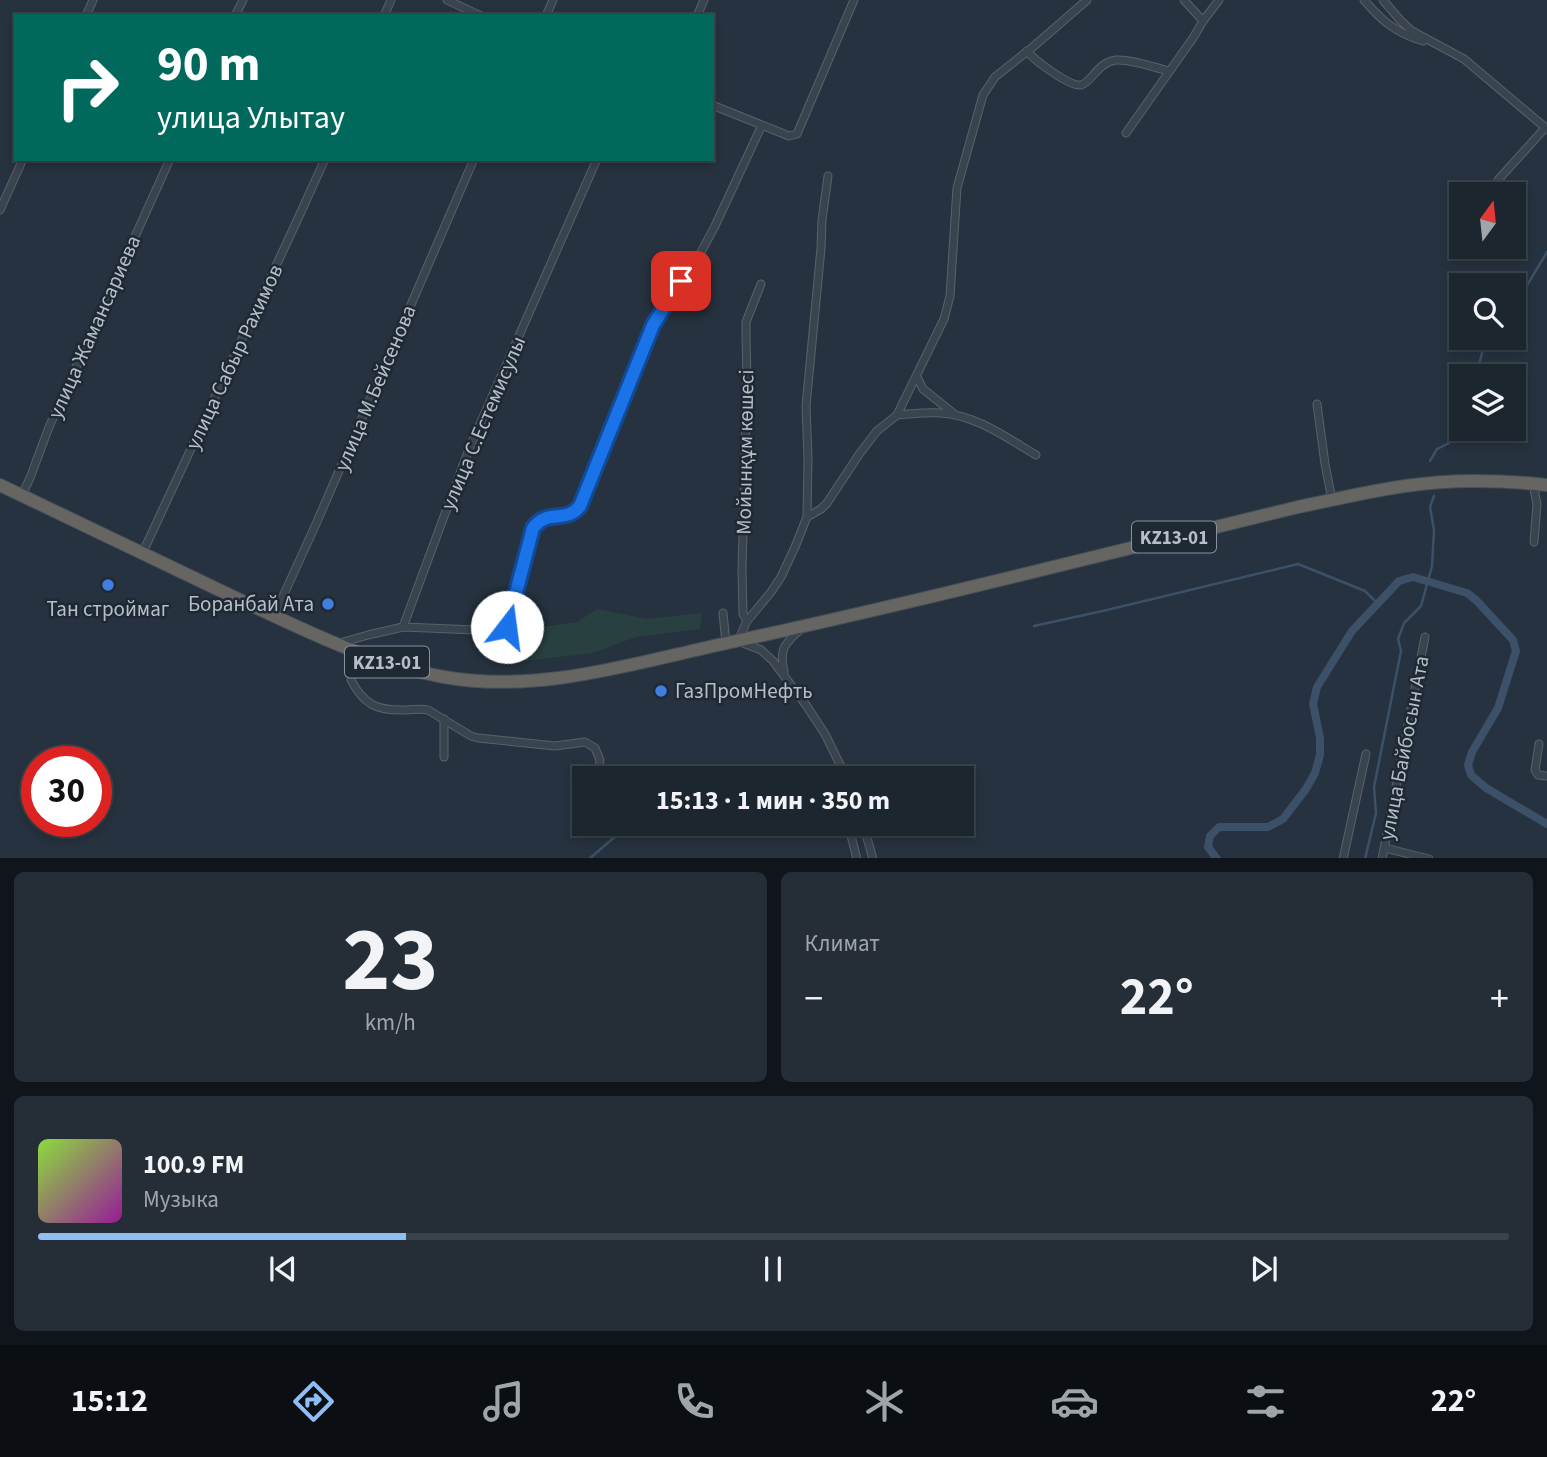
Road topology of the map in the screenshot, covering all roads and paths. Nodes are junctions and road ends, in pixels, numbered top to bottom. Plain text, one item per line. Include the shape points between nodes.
1 (447, 0) edge
2 (854, 0) edge
3 (1087, 0) edge
4 (1184, 0) edge
5 (1219, 0) edge
6 (1364, 0) edge
7 (1383, 0) edge
8 (477, 14) edge
9 (1203, 21) junction
10 (1431, 42) junction
11 (1027, 51) junction
12 (1169, 71) junction
13 (714, 106) edge
14 (762, 125) junction
15 (1546, 128) edge
16 (1126, 133) dead end
17 (22, 161) edge
18 (169, 161) edge
19 (324, 161) edge
20 (473, 161) edge
21 (596, 161) edge
22 (828, 176) dead end
23 (1498, 180) dead end
24 (0, 210) edge
25 (761, 284) dead end
26 (917, 377) junction
27 (1317, 404) dead end
28 (897, 415) junction
29 (957, 415) junction
30 (1036, 455) dead end
31 (1533, 483) junction
32 (0, 485) edge
33 (1547, 485) edge
34 (22, 495) junction
35 (1332, 500) junction
36 (807, 517) junction
37 (1534, 542) dead end
38 (142, 554) junction
39 (723, 612) dead end
40 (274, 616) junction
41 (747, 621) junction
42 (805, 626) junction
43 (403, 627) junction
44 (1425, 637) dead end
45 (732, 642) junction
46 (337, 644) junction
47 (358, 653) junction
48 (785, 676) junction
49 (444, 719) junction
50 (1539, 744) dead end
51 (1366, 754) dead end
52 (444, 757) dead end
53 (599, 766) edge
54 (841, 766) edge
55 (1547, 776) edge
56 (851, 836) edge
57 (866, 836) edge
58 (1385, 848) junction
59 (857, 858) edge
60 (873, 858) edge
61 (1343, 858) edge
62 (1382, 858) edge
63 (1425, 858) edge

1 - 8 street
2 - 14 street via 796,134 789,136
3 - 11 street
4 - 9 street
5 - 9 street
6 - 10 street via 1385,24
7 - 10 street via 1412,31
9 - 12 street
10 - 15 street via 1464,59
11 - 12 street via 1049,70 1080,85 1116,60
11 - 26 street via 995,77 979,106 957,188 948,309
12 - 16 street
13 - 14 street
14 - 43 street via 700,254 653,325 580,506 569,514 541,519 533,528 507,627 500,631
15 - 23 street
17 - 24 street
18 - 34 street, улица Жамансариева
19 - 38 street, улица Сабыр Рахимов
20 - 40 street, улица М.Бейсенова
21 - 43 street, улица С.Естемисулы via 469,449
22 - 36 street via 806,406
25 - 41 street, Мойынқұм көшесі via 746,322 742,570
26 - 28 street
26 - 29 street via 923,389
27 - 35 street
28 - 29 street
28 - 36 street via 877,431 827,503
29 - 30 street
31 - 33 highway, KZ13-01
31 - 35 highway, KZ13-01 via 1407,485
31 - 37 street via 1537,504
32 - 34 highway, KZ13-01
34 - 38 highway, KZ13-01
35 - 42 highway, KZ13-01
36 - 41 street via 781,577
38 - 40 highway, KZ13-01
39 - 45 street
40 - 46 highway, KZ13-01
41 - 45 street
42 - 45 highway, KZ13-01
42 - 48 street via 783,648
43 - 46 street
44 - 58 street, улица Байбосын Ата
45 - 47 highway, KZ13-01 via 524,682 443,677
45 - 48 street via 767,654
46 - 47 highway, KZ13-01
47 - 49 street via 351,680 352,689 362,698 375,707 422,708
48 - 54 street via 825,734
49 - 52 street
49 - 53 street via 478,738 555,746 585,742 594,747
50 - 55 street via 1535,770
51 - 61 street
56 - 59 street
57 - 60 street
58 - 62 street, улица Байбосын Ата
58 - 63 street

